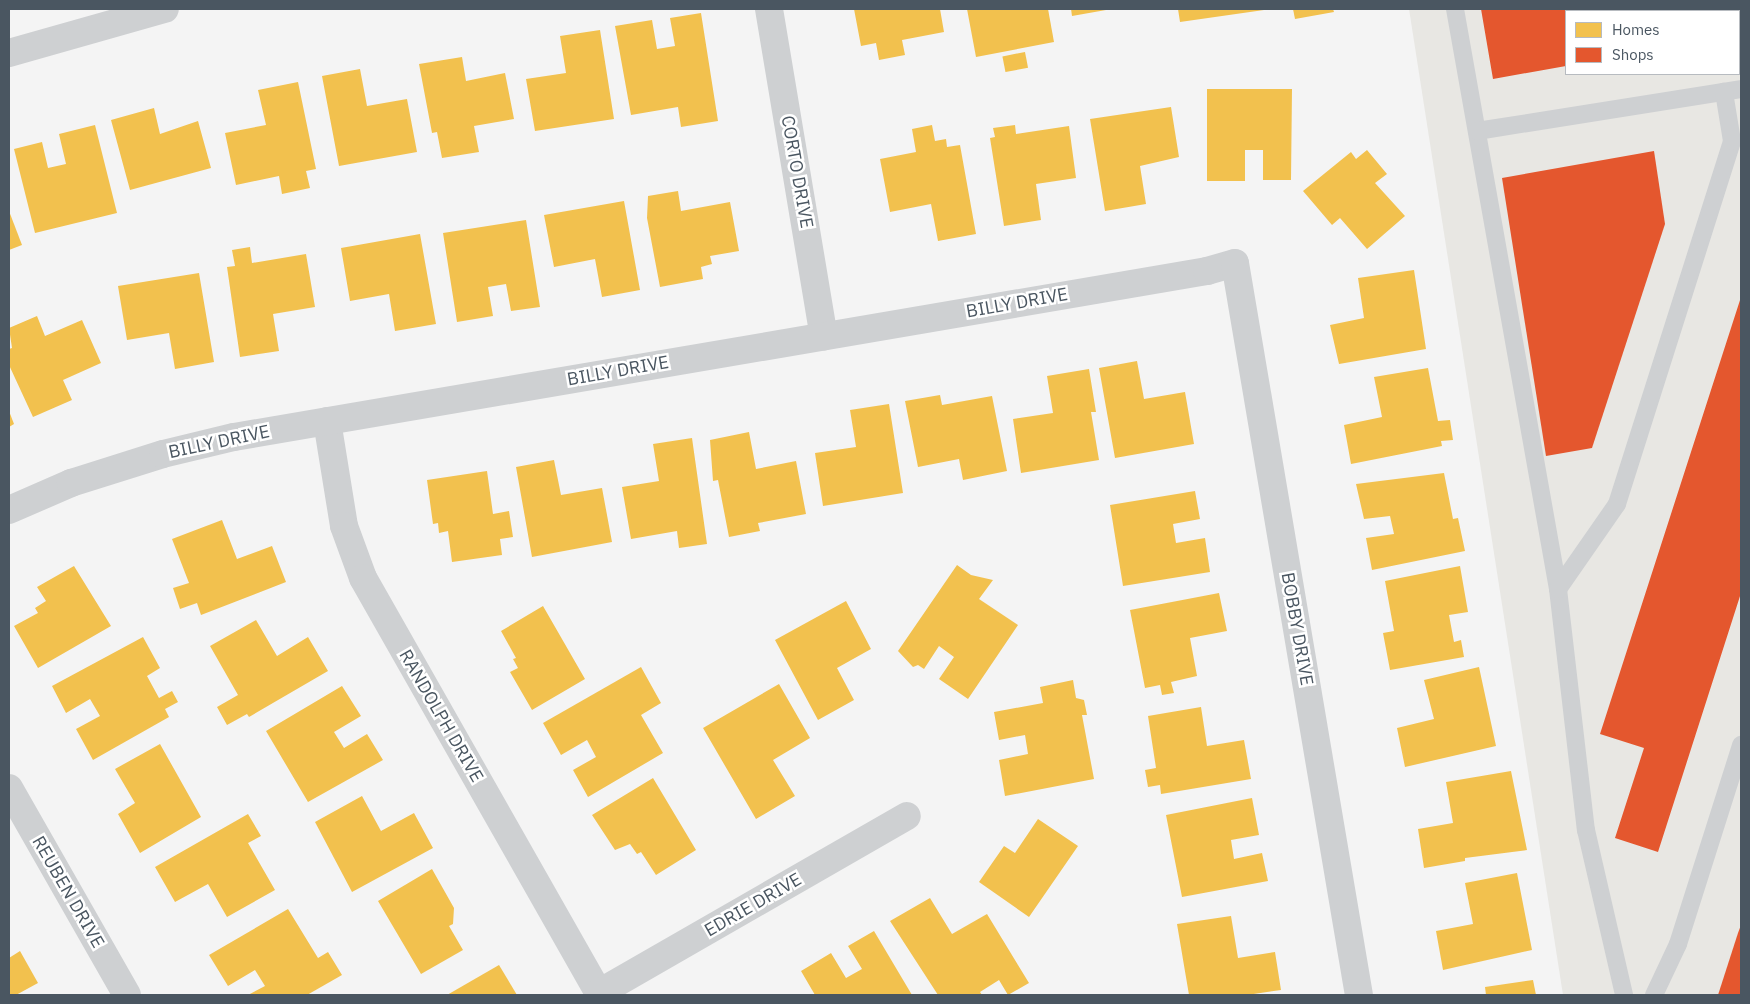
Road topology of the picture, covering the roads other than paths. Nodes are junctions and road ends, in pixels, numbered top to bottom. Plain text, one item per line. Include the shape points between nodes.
1 (161, 9) edge
2 (769, 9) edge
3 (1455, 9) edge
4 (9, 53) edge
5 (1733, 90) edge
6 (1477, 131) junction
7 (1235, 262) joint
8 (824, 336) junction
9 (327, 421) junction
10 (9, 510) edge
11 (1558, 589) junction
12 (1741, 745) edge
13 (9, 788) edge
14 (907, 816) dead end
15 (600, 994) edge
16 (128, 995) edge
17 (1359, 995) edge
18 (1624, 995) edge
19 (1654, 995) edge

1 - 4 street
2 - 8 street, CORTO DRIVE
3 - 6 lane
5 - 6 lane
5 - 11 lane via 1732,141 1617,504
6 - 11 lane
7 - 8 street, BILLY DRIVE via 1206,271
7 - 17 street, BOBBY DRIVE
8 - 9 street, BILLY DRIVE
9 - 10 street, BILLY DRIVE via 163,454 71,483
9 - 15 street, RANDOLPH DRIVE via 344,526 363,578
11 - 18 lane via 1586,830
12 - 19 lane via 1678,944
13 - 16 street, REUBEN DRIVE
14 - 15 street, EDRIE DRIVE

